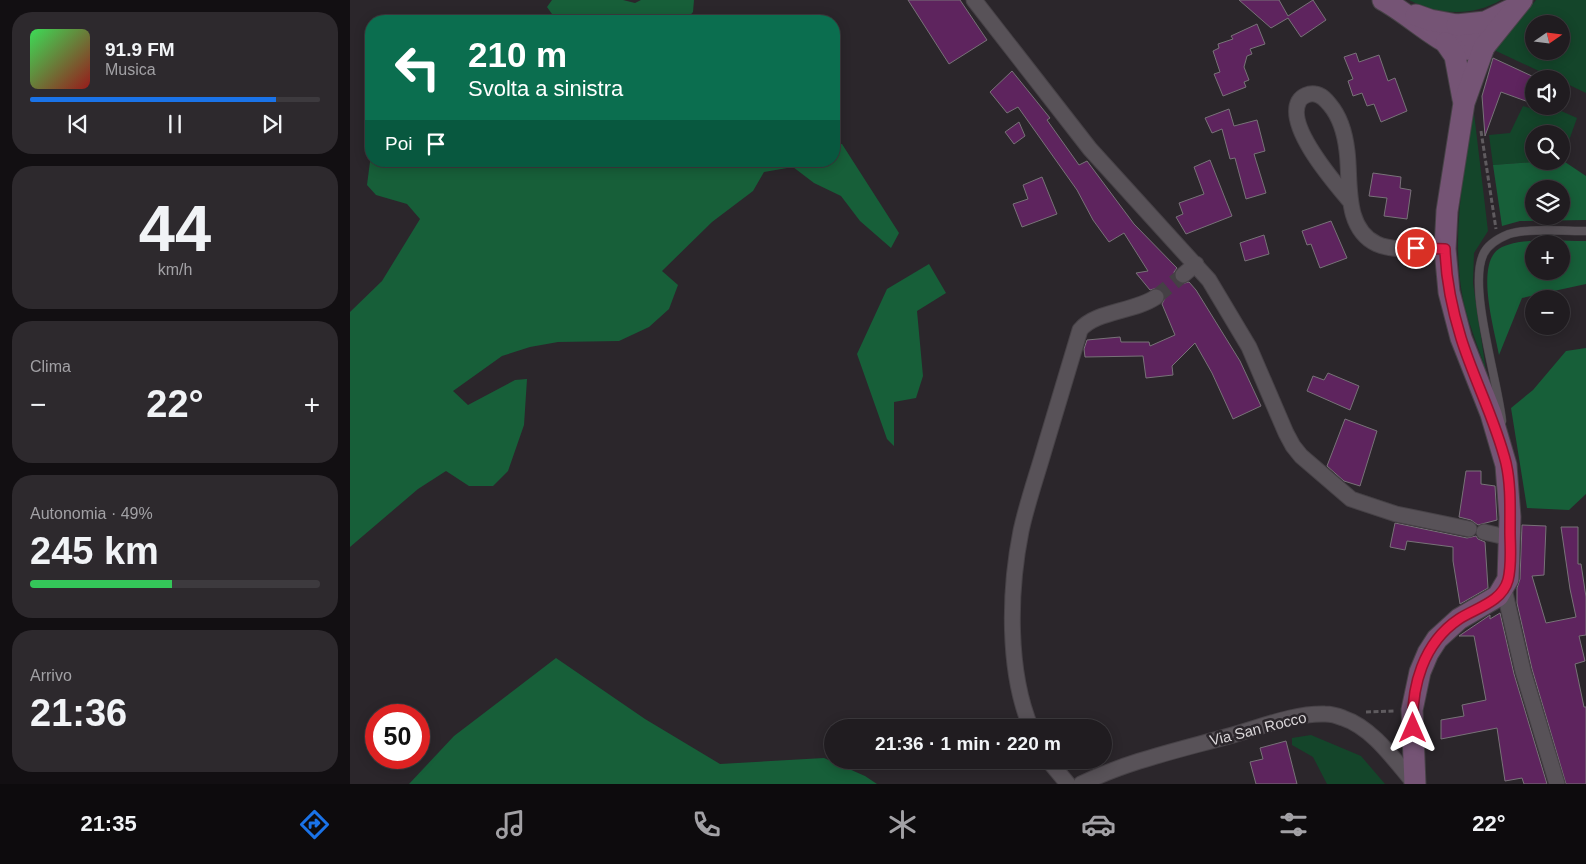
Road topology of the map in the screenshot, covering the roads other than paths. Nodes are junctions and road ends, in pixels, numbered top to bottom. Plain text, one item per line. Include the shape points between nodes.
1 (974, 0) edge
2 (1391, 3) edge
3 (1518, 4) edge
4 (1457, 25) junction
5 (1446, 43) junction
6 (1484, 47) junction
7 (1464, 103) junction
8 (1349, 200) junction
9 (1586, 231) edge
10 (1445, 249) junction
11 (1196, 264) junction
12 (1184, 275) tunnel mouth
13 (1156, 298) tunnel mouth
14 (1500, 440) junction
15 (1510, 538) junction
16 (1504, 590) junction
17 (1028, 719) edge
18 (1056, 769) edge
19 (1068, 784) edge
20 (1081, 784) edge
21 (1415, 784) edge
22 (1557, 784) edge

1 - 11 street via 1090,149
2 - 4 main road via 1430,20
2 - 5 main road
3 - 4 main road via 1485,22
3 - 6 main road
4 - 6 main road
5 - 6 main road via 1466,50
5 - 7 main road via 1455,56
6 - 7 main road
7 - 10 main road via 1447,211
8 - 8 street via 1344,131 1326,99 1309,94 1298,104 1297,116 1301,127 1316,160
8 - 10 street via 1361,230 1377,244 1389,248
9 - 14 lane via 1510,234 1498,239 1483,253 1478,278 1480,304 1500,401
10 - 14 main road via 1449,292 1461,338
11 - 12 street
11 - 15 street via 1249,347 1293,446 1351,499 1396,514
13 - 17 street via 1140,307 1090,320 1080,330 1074,349 1022,530 1015,566 1016,673
14 - 15 main road via 1509,490
15 - 16 main road via 1508,580
16 - 21 main road via 1488,604 1448,628 1428,653 1420,672 1412,710
16 - 22 street via 1523,671
18 - 19 street
20 - 21 street, Via San Rocco via 1169,752 1283,721 1326,714 1360,726

